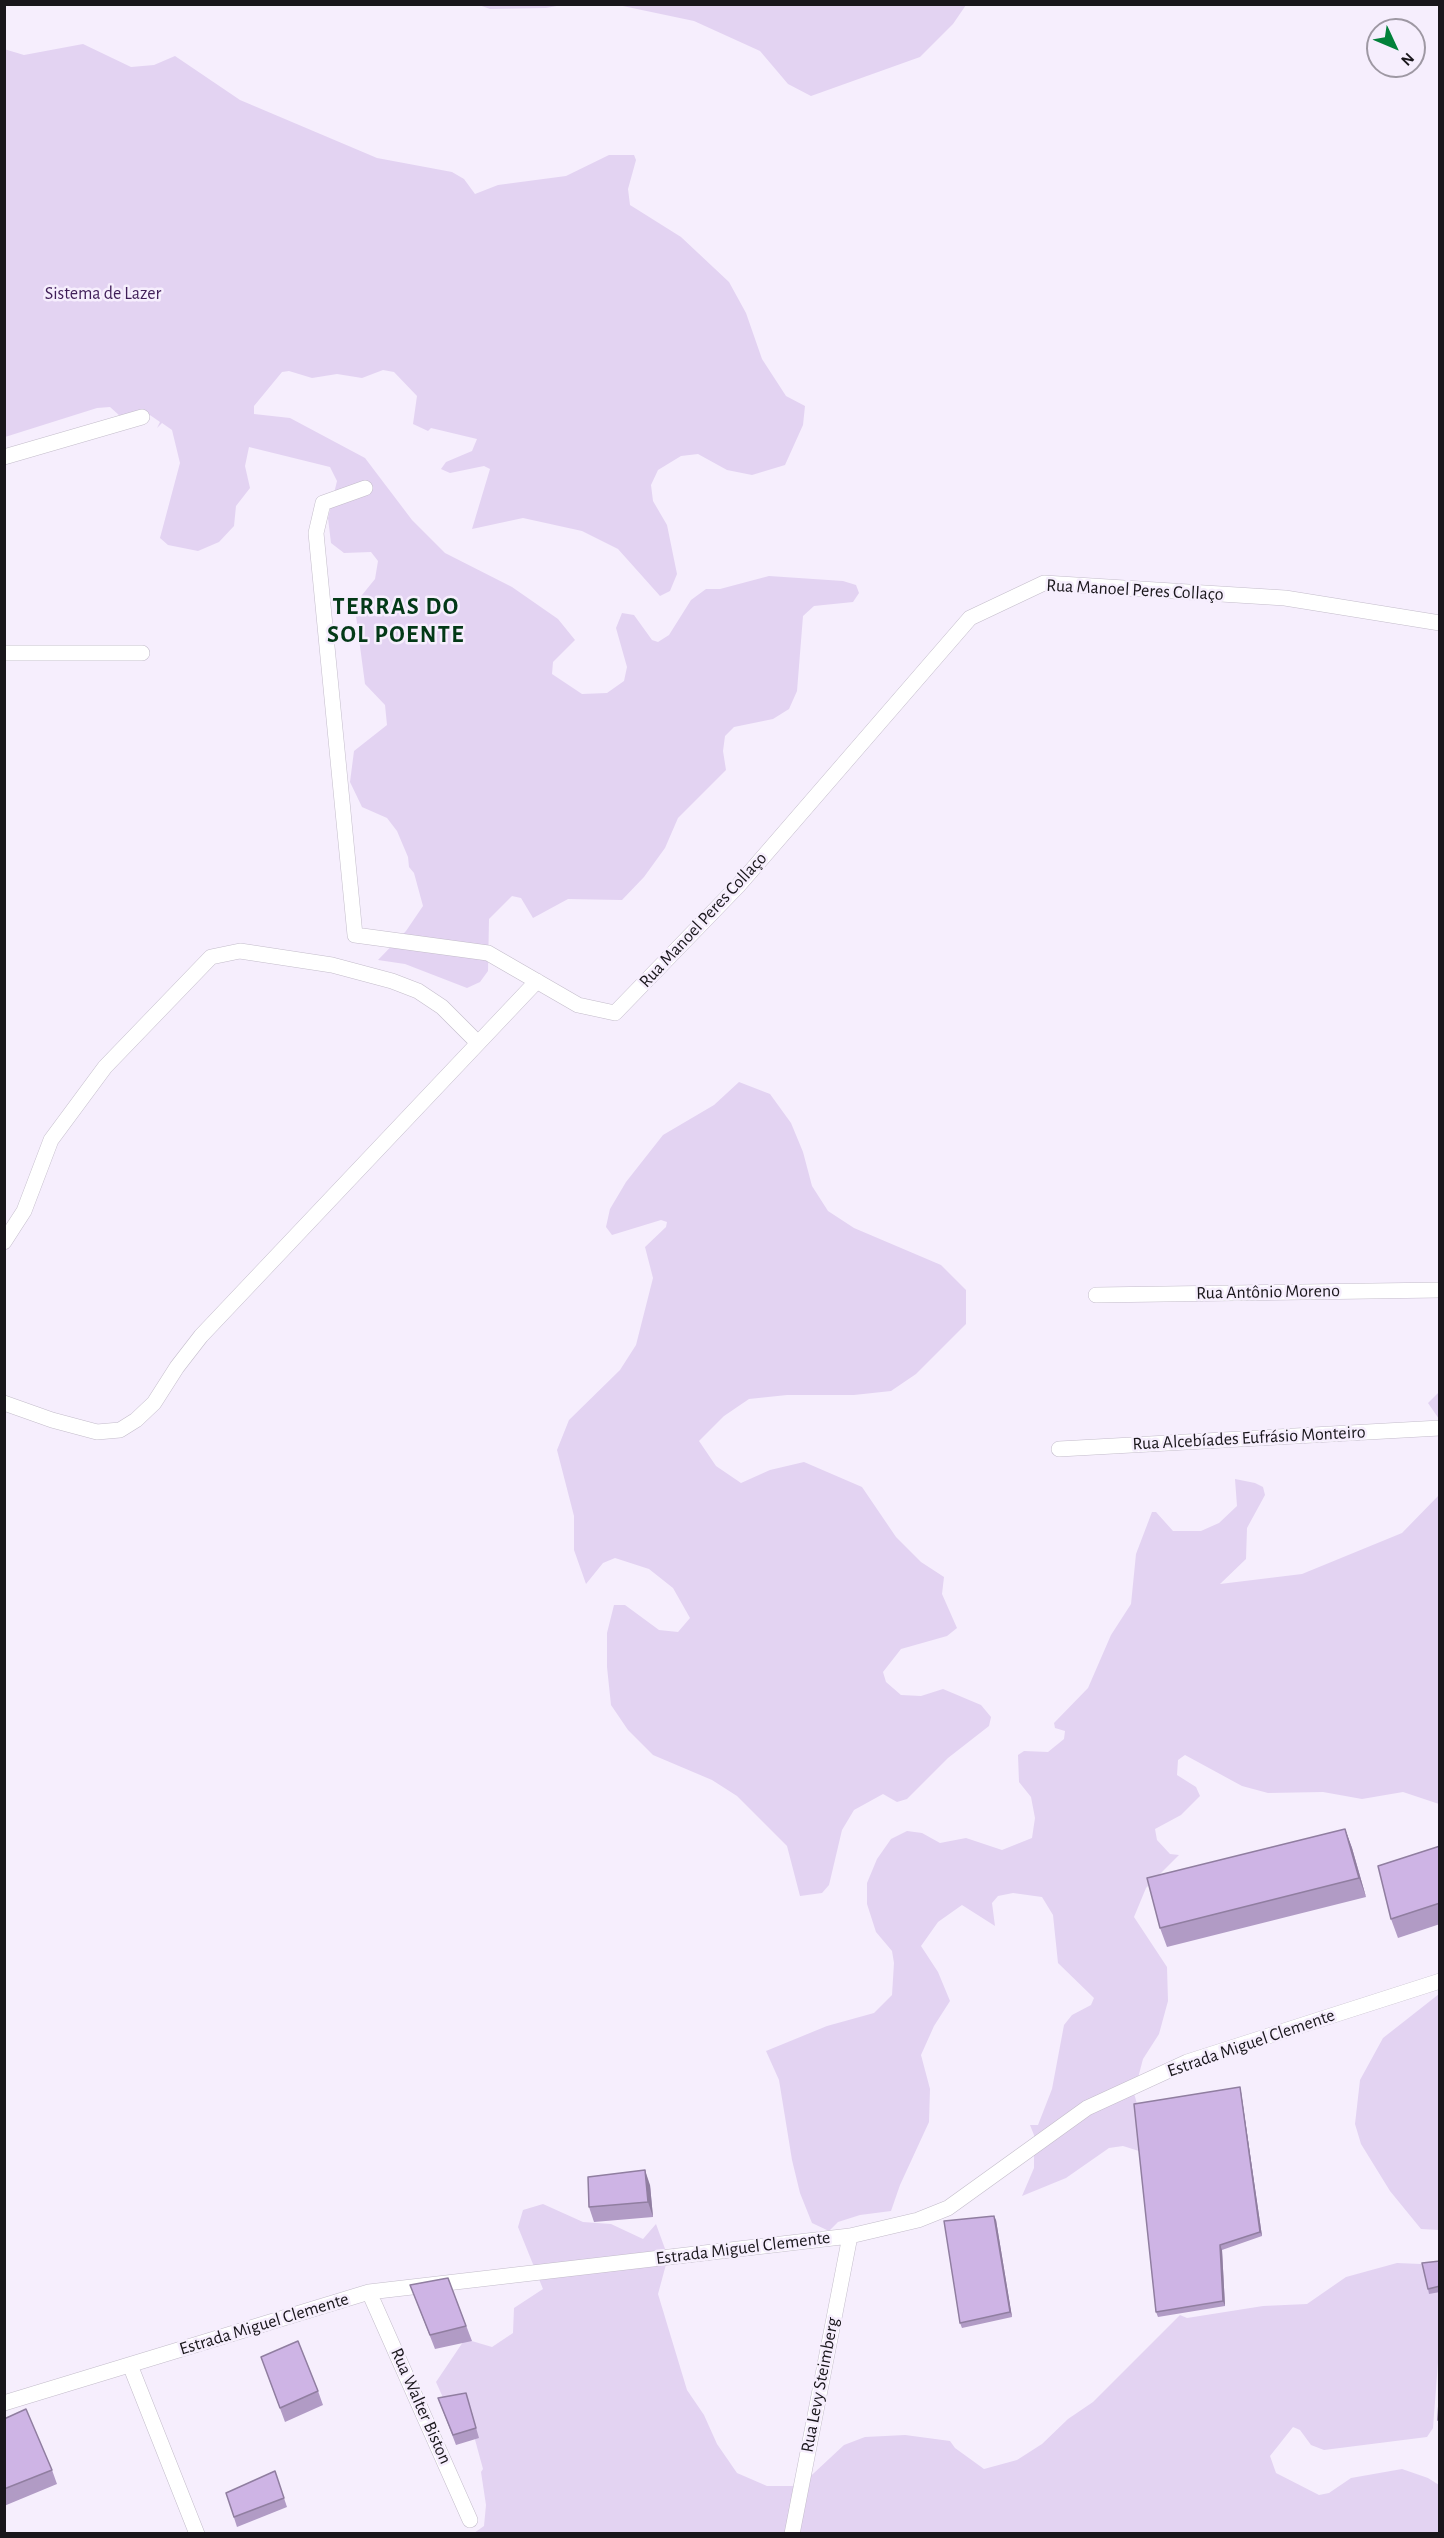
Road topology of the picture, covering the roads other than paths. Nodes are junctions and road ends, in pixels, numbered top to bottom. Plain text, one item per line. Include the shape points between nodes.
1 (142, 417) dead end
2 (4, 457) edge
3 (365, 488) dead end
4 (1440, 623) edge
5 (4, 653) edge
6 (142, 653) dead end
7 (537, 981) junction
8 (478, 1043) junction
9 (4, 1242) edge
10 (1440, 1290) edge
11 (1096, 1294) dead end
12 (4, 1403) edge
13 (1440, 1428) edge
14 (1059, 1449) dead end
15 (1440, 1981) edge
16 (850, 2236) junction
17 (369, 2292) junction
18 (130, 2365) junction
19 (4, 2403) edge
20 (470, 2520) dead end
21 (197, 2534) edge
22 (792, 2534) edge

1 - 2 street
3 - 7 street, Rua Manoel Peres Collaço via 323,503 316,533 355,935 488,953
4 - 7 street, Rua Manoel Peres Collaço via 1285,598 1044,583 970,618 738,885 615,1013 578,1005
5 - 6 street
7 - 8 street
8 - 9 street via 442,1007 418,991 392,981 332,965 240,951 211,957 105,1066 51,1140 24,1211
8 - 12 street via 201,1336 154,1403 136,1420 120,1430 97,1432
10 - 11 street, Rua Antônio Moreno
13 - 14 street, Rua Alcebíades Eufrásio Monteiro
15 - 16 street, Estrada Miguel Clemente via 1187,2061 1087,2108 948,2208 918,2220
16 - 17 street, Estrada Miguel Clemente
16 - 22 street, Rua Levy Steimberg
17 - 18 street, Estrada Miguel Clemente
17 - 20 street, Rua Walter Biston
18 - 19 street, Estrada Miguel Clemente
18 - 21 street

